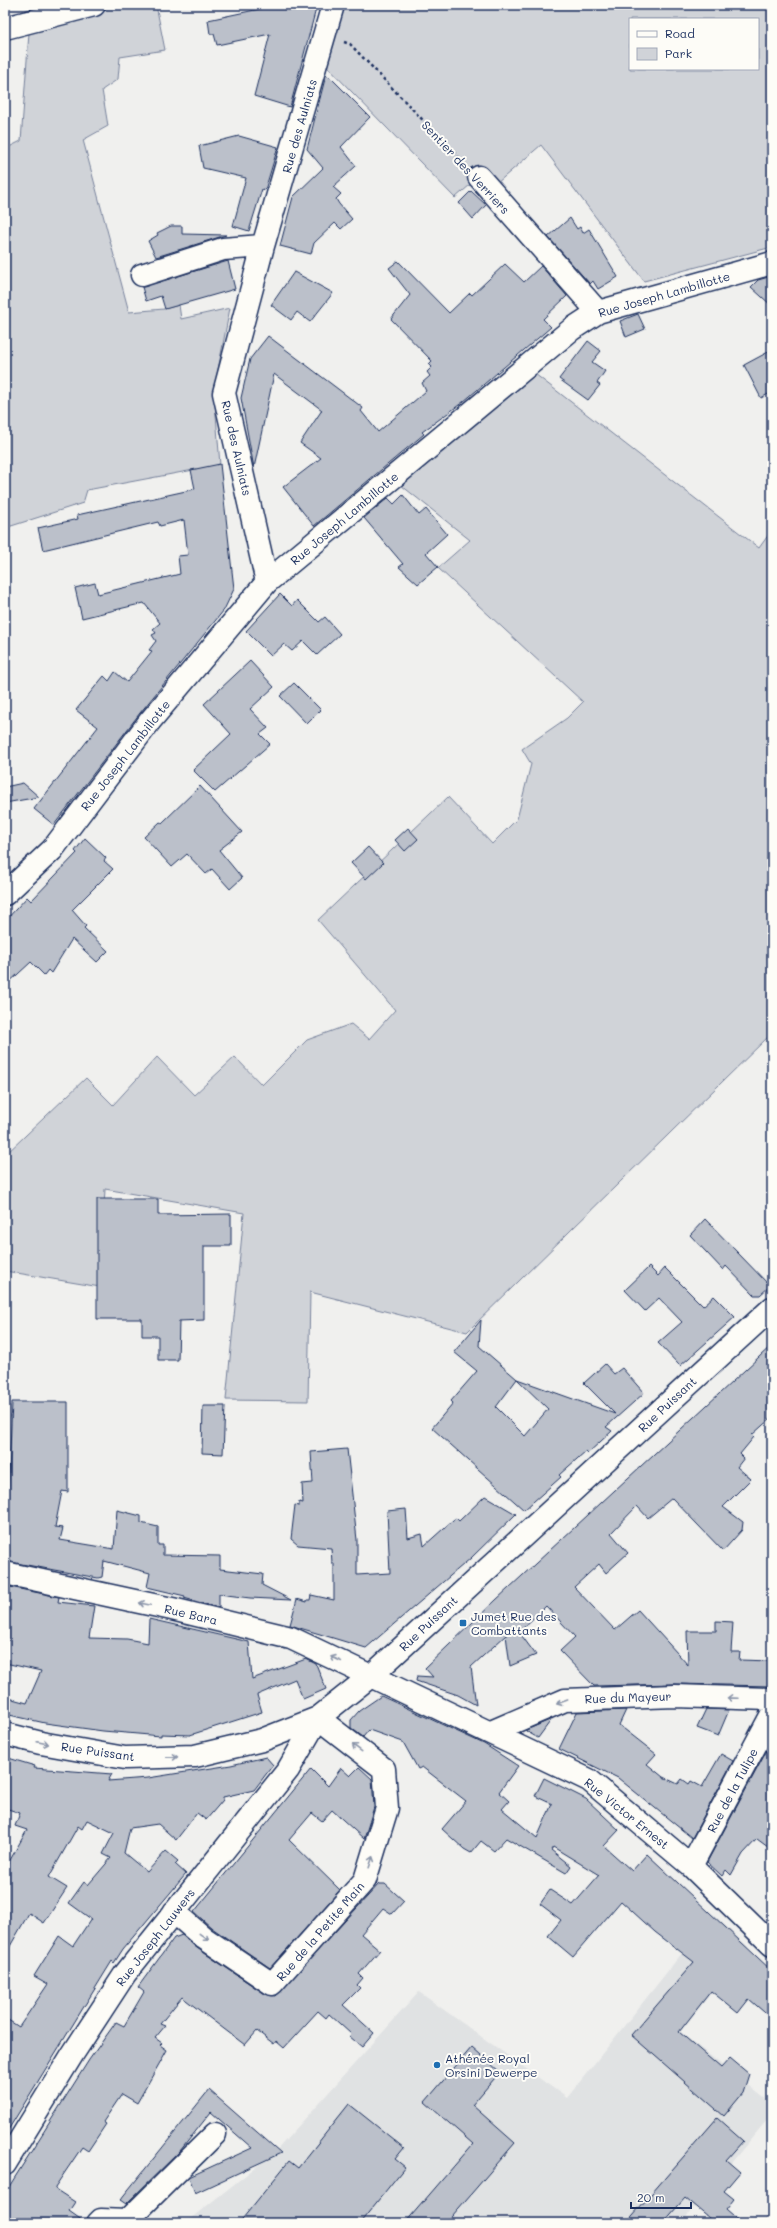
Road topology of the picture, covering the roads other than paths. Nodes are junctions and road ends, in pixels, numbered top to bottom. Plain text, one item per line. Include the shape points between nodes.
1 (26, 5) edge
2 (94, 5) edge
3 (333, 5) edge
4 (5, 28) edge
5 (479, 177) road end
6 (263, 246) junction
7 (772, 263) edge
8 (142, 275) dead end
9 (598, 312) junction
10 (267, 582) junction
11 (5, 894) edge
12 (772, 1308) edge
13 (5, 1574) edge
14 (372, 1675) junction
15 (772, 1699) edge
16 (772, 1714) edge
17 (318, 1718) junction
18 (490, 1732) junction
19 (5, 1734) edge
20 (691, 1866) junction
21 (174, 1912) junction
22 (772, 1945) edge
23 (215, 2134) dead end
24 (5, 2164) edge
25 (98, 2223) edge

1 - 4 street
2 - 4 street
3 - 6 street, Rue des Aulniats
5 - 9 street, Sentier des Verriers
6 - 8 street via 223,248
6 - 10 street, Rue des Aulniats via 224,393
7 - 9 street, Rue Joseph Lambillotte
9 - 10 street, Rue Joseph Lambillotte via 572,329
10 - 11 street, Rue Joseph Lambillotte via 150,721 52,850
12 - 14 street, Rue Puissant
14 -> 13 street, Rue Bara via 291,1638 172,1609
14 - 17 street, Rue Puissant
14 - 18 street, Rue Victor Ernest
15 -> 18 street, Rue du Mayeur via 675,1696 565,1700
16 - 20 street, Rue de la Tulipe
19 -> 17 street, Rue Puissant via 125,1758 195,1756 262,1740
17 - 21 street, Rue Joseph Lauwers via 288,1770
21 -> 17 street, Rue de la Petite Main via 204,1938 272,1984 365,1880 387,1808 384,1769
18 - 20 street, Rue Victor Ernest via 589,1780
20 - 22 street, Rue Victor Ernest
21 - 24 street, Rue Joseph Lauwers via 124,1974
23 - 25 street via 128,2221 101,2220

